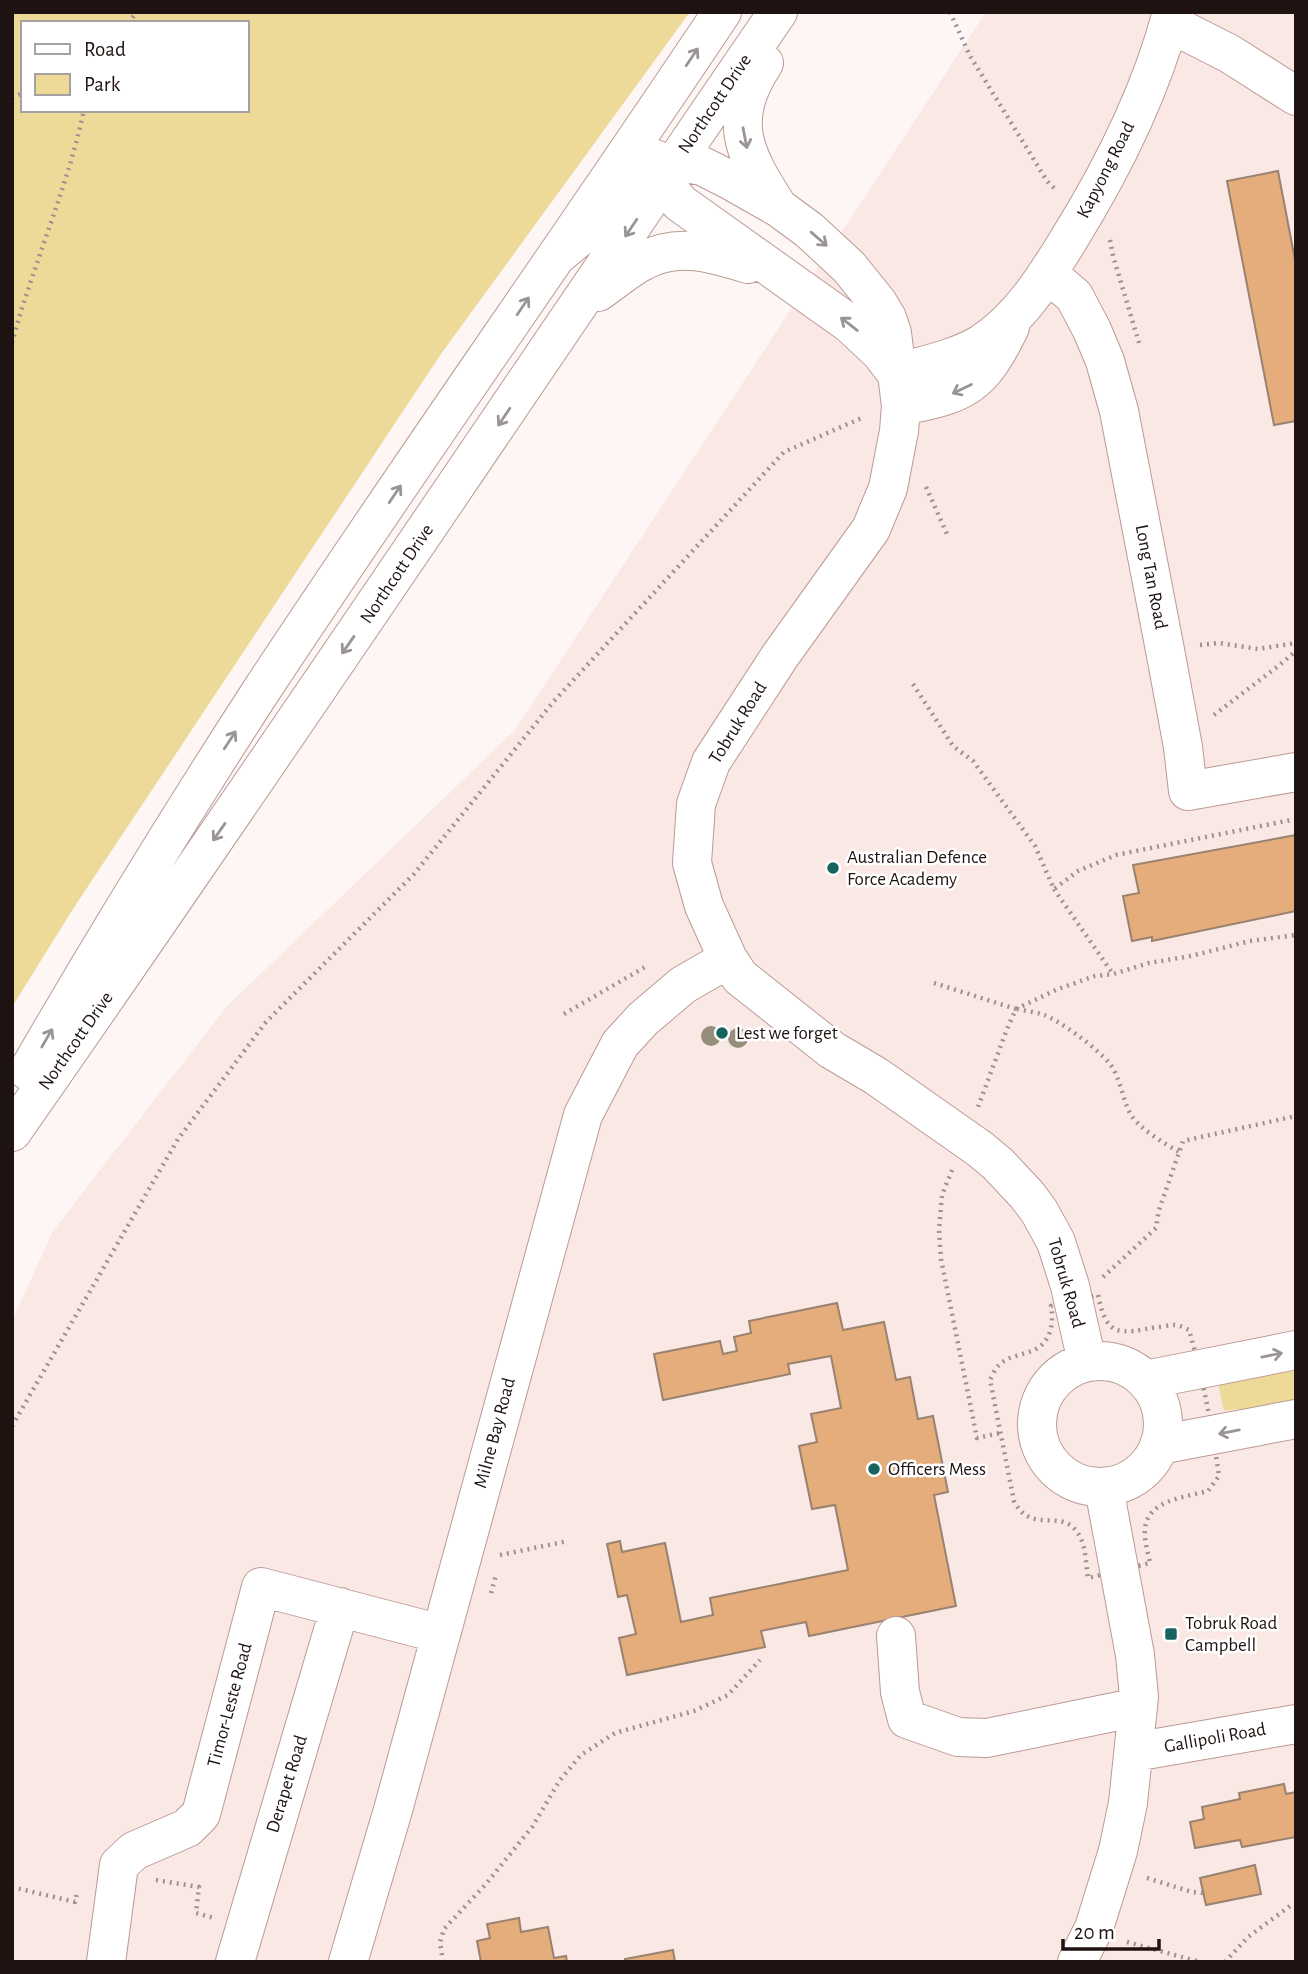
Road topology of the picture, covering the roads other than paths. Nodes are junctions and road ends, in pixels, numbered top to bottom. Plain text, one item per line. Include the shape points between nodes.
1 (722, 12) edge
2 (778, 12) edge
3 (799, 12) edge
4 (1171, 18) edge
5 (1296, 60) edge
6 (1255, 69) junction
7 (1296, 96) edge
8 (663, 101) junction
9 (665, 171) junction
10 (779, 208) junction
11 (559, 254) junction
12 (777, 272) junction
13 (1048, 274) junction
14 (576, 310) junction
15 (898, 390) junction
16 (1296, 772) edge
17 (728, 959) junction
18 (12, 1097) edge
19 (12, 1132) edge
20 (1296, 1350) edge
21 (1087, 1362) junction
22 (1145, 1380) junction
23 (1296, 1419) edge
24 (1160, 1445) junction
25 (1104, 1488) junction
26 (340, 1607) junction
27 (441, 1633) junction
28 (896, 1636) dead end
29 (1138, 1707) junction
30 (1296, 1724) edge
31 (1134, 1752) junction
32 (106, 1962) edge
33 (235, 1962) edge
34 (348, 1962) edge
35 (1077, 1962) edge

8 -> 1 street, Northcott Drive
2 - 9 street, Northcott Drive
3 -> 10 street via 751,85 743,116 752,164
4 - 6 street
4 - 13 street, Kapyong Road via 1161,54 1117,153
5 - 6 street
6 - 7 street
8 - 9 street via 656,115 653,149
8 - 11 street, Northcott Drive
9 - 10 street, Tobruk Road via 702,166
9 - 11 street via 636,180
9 - 12 street via 680,203
9 -> 14 street, Northcott Drive
10 -> 15 street, Tobruk Road via 832,250 878,303 890,324
18 -> 11 street, Northcott Drive via 261,691
12 - 14 street via 714,254 672,250 643,260
15 -> 12 street via 880,352
13 - 15 street, Kapyong Road via 1016,316 990,337
13 - 16 street, Long Tan Road via 1073,296 1092,330 1119,411 1188,791
14 -> 19 street, Northcott Drive
15 - 17 street, Tobruk Road via 899,431 888,488 871,529 737,721 711,762 696,804 692,863 704,906
17 - 21 street, Tobruk Road via 740,977 832,1049 998,1164 1039,1211 1086,1298
17 - 27 street, Milne Bay Road via 676,990 643,1019 620,1044 583,1115
22 -> 20 street
21 - 22 street via 1125,1365
21 - 25 street via 1051,1382 1038,1406 1036,1434 1056,1470 1080,1484
22 - 24 street via 1163,1413
23 -> 24 street
24 - 25 street via 1142,1471
25 - 29 street via 1137,1668
26 - 27 street, Timor-Leste Road
26 - 32 street, Timor-Leste Road via 261,1587 201,1815 187,1828 134,1852 119,1865
26 - 33 street, Derapet Road
27 - 34 street, Milne Bay Road
28 - 29 street via 907,1719 958,1737 987,1738
29 - 31 street
30 - 31 street, Gallipoli Road
31 - 35 street via 1121,1839 1094,1928

